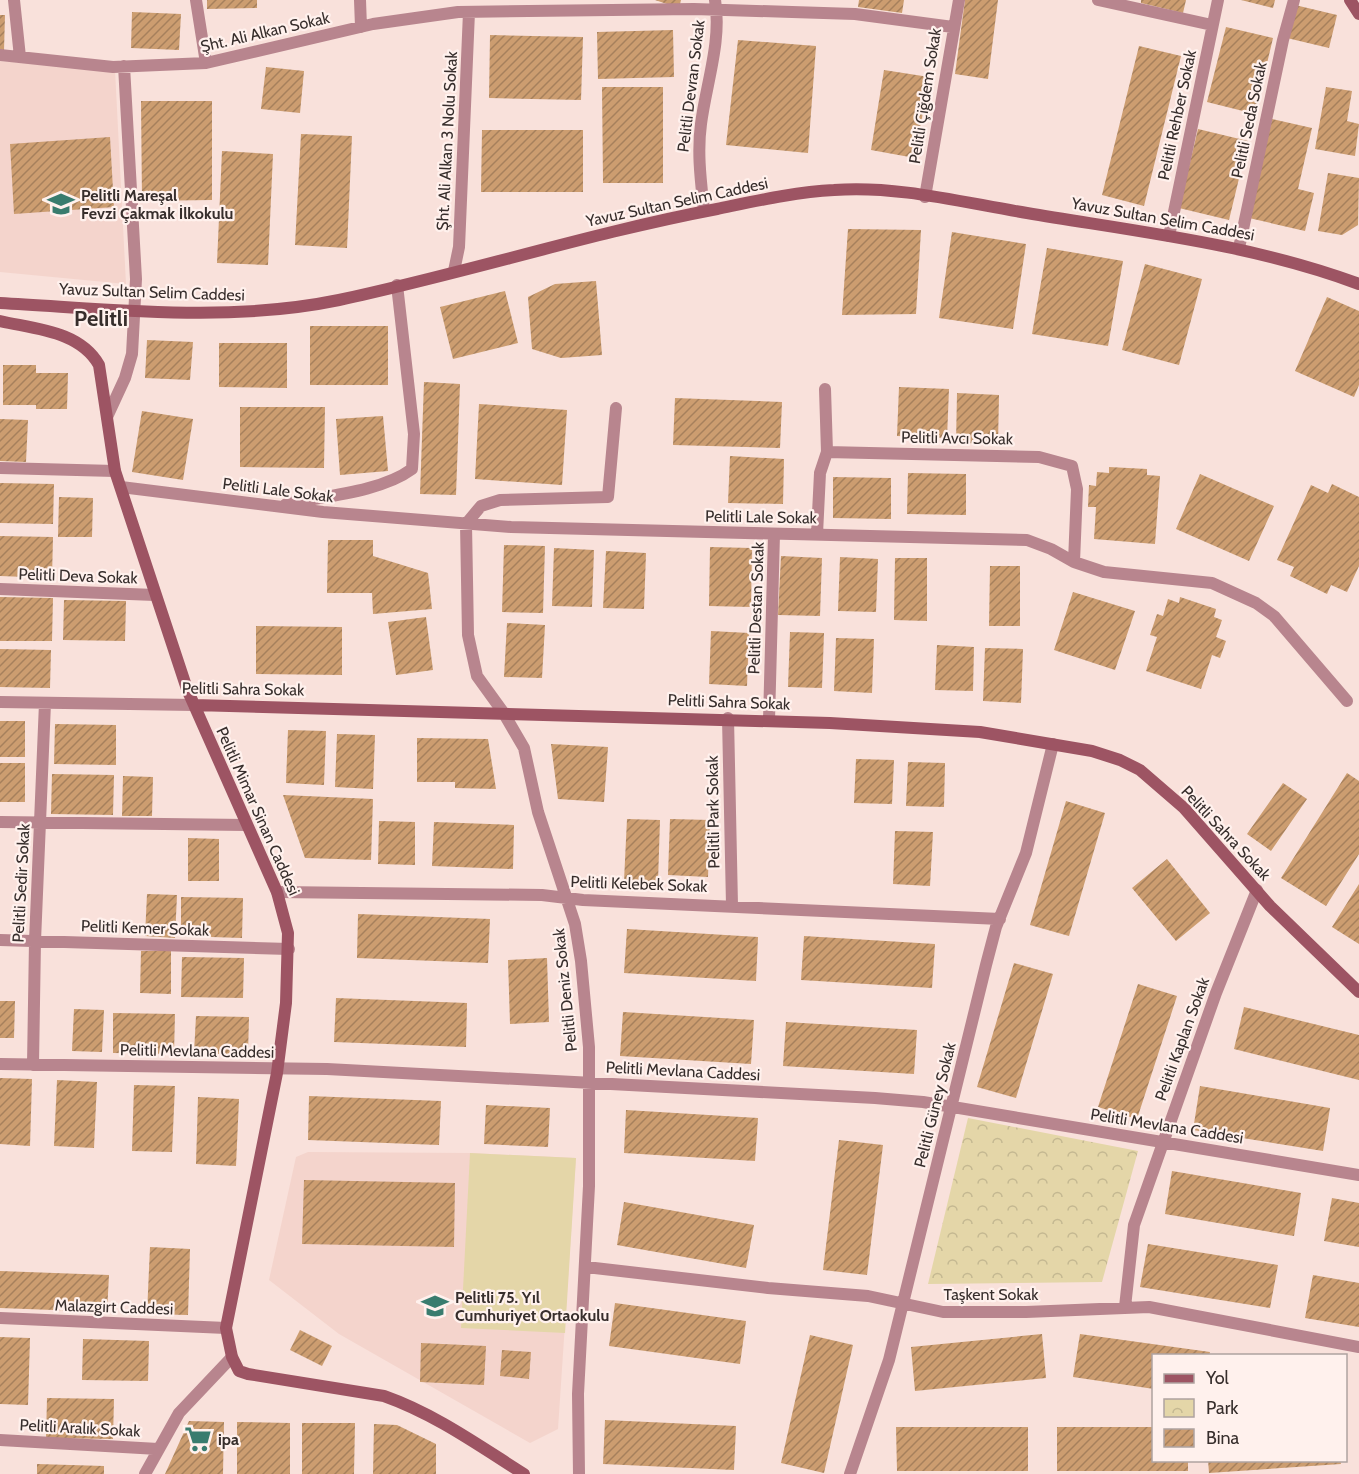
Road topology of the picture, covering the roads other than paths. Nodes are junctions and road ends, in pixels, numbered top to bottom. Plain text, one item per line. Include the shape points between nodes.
1 (14, 0) edge
2 (196, 0) edge
3 (360, 0) edge
4 (959, 0) edge
5 (1098, 0) edge
6 (1218, 0) edge
7 (1294, 0) edge
8 (716, 5) edge
9 (470, 12) junction
10 (1212, 25) junction
11 (361, 27) junction
12 (953, 27) junction
13 (0, 55) edge
14 (20, 57) junction
15 (206, 63) junction
16 (124, 66) junction
17 (925, 197) junction
18 (704, 211) junction
19 (1168, 236) junction
20 (1239, 248) junction
21 (454, 271) junction
22 (1359, 284) edge
23 (397, 285) junction
24 (0, 303) edge
25 (134, 310) junction
26 (0, 321) edge
27 (825, 389) dead end
28 (616, 408) dead end
29 (107, 417) junction
30 (827, 452) junction
31 (0, 468) edge
32 (115, 471) junction
33 (122, 488) junction
34 (276, 506) junction
35 (466, 524) junction
36 (774, 534) junction
37 (817, 534) junction
38 (1074, 562) junction
39 (0, 589) edge
40 (155, 595) junction
41 (1347, 701) dead end
42 (0, 702) edge
43 (45, 703) junction
44 (194, 705) junction
45 (503, 712) junction
46 (728, 718) junction
47 (770, 720) junction
48 (1053, 744) junction
49 (0, 822) edge
50 (40, 823) junction
51 (246, 825) junction
52 (1257, 890) junction
53 (277, 892) junction
54 (566, 898) junction
55 (732, 905) junction
56 (1000, 919) junction
57 (0, 940) edge
58 (35, 941) junction
59 (289, 949) junction
60 (1359, 992) edge
61 (0, 1064) edge
62 (33, 1065) junction
63 (278, 1069) junction
64 (589, 1083) junction
65 (951, 1107) junction
66 (1163, 1142) junction
67 (1359, 1174) edge
68 (586, 1267) junction
69 (902, 1304) junction
70 (1125, 1306) junction
71 (0, 1318) edge
72 (226, 1328) junction
73 (1359, 1347) edge
74 (232, 1357) junction
75 (0, 1440) edge
76 (158, 1449) junction
77 (145, 1474) edge
78 (524, 1474) edge
79 (579, 1474) edge
80 (850, 1474) edge

1 - 14 street
2 - 15 street
3 - 11 street
4 - 12 street, Pelitli Çiğdem Sokak
5 - 10 street
6 - 10 street, Pelitli Rehber Sokak
7 - 20 street, Pelitli Seda Sokak via 1282,40
8 - 9 street, Şht. Ali Alkan Sokak
8 - 12 street, Şht. Ali Alkan Sokak via 855,14
8 - 18 street, Pelitli Devran Sokak via 698,159
9 - 11 street, Şht. Ali Alkan Sokak
9 - 21 street, Şht. Ali Alkan 3 Nolu Sokak via 459,247
10 - 19 street, Pelitli Rehber Sokak
11 - 15 street, Şht. Ali Alkan Sokak
12 - 17 street, Pelitli Çiğdem Sokak
13 - 14 street, Şht. Ali Alkan Sokak
14 - 16 street, Şht. Ali Alkan Sokak
15 - 16 street, Şht. Ali Alkan Sokak
16 - 25 street via 136,279
17 - 18 street, Yavuz Sultan Selim Caddesi via 838,189
17 - 19 street, Yavuz Sultan Selim Caddesi
18 - 21 street, Yavuz Sultan Selim Caddesi
19 - 20 street, Yavuz Sultan Selim Caddesi
20 - 22 street, Yavuz Sultan Selim Caddesi via 1304,263
21 - 23 street, Yavuz Sultan Selim Caddesi
23 - 25 street, Yavuz Sultan Selim Caddesi via 338,300 256,312
23 - 34 street via 414,434 412,469 400,478 380,484
24 - 25 street, Yavuz Sultan Selim Caddesi
25 - 29 street via 132,354
26 - 29 street, Pelitli Mimar Sinan Caddesi via 59,334 93,354 99,365
27 - 30 street
28 - 35 street via 608,496 500,500 482,506
29 - 32 street, Pelitli Mimar Sinan Caddesi
30 - 37 street via 820,473
30 - 38 street, Pelitli Avcı Sokak via 1039,457 1072,466 1077,489
31 - 32 street
32 - 33 street, Pelitli Mimar Sinan Caddesi
33 - 34 street, Pelitli Lale Sokak
33 - 40 street, Pelitli Mimar Sinan Caddesi
34 - 35 street, Pelitli Lale Sokak
35 - 36 street, Pelitli Lale Sokak
35 - 45 street, Pelitli Deniz Sokak via 468,635 477,676
36 - 37 street, Pelitli Lale Sokak
36 - 47 street, Pelitli Destan Sokak
37 - 38 street, Pelitli Lale Sokak via 1027,540
38 - 41 street, Pelitli Lale Sokak via 1104,572 1212,583 1256,603 1274,616
39 - 40 street, Pelitli Deva Sokak
40 - 44 street, Pelitli Mimar Sinan Caddesi
42 - 43 street, Pelitli Sahra Sokak
43 - 44 street, Pelitli Sahra Sokak
43 - 50 street, Pelitli Sedir Sokak
44 - 45 street, Pelitli Sahra Sokak
44 - 51 street, Pelitli Mimar Sinan Caddesi
45 - 46 street, Pelitli Sahra Sokak
45 - 54 street, Pelitli Deniz Sokak via 524,748 538,812
46 - 47 street, Pelitli Sahra Sokak
46 - 55 street, Pelitli Park Sokak
47 - 48 street, Pelitli Sahra Sokak via 981,732
48 - 52 street, Pelitli Sahra Sokak via 1111,757 1140,770 1184,808
48 - 56 street, Pelitli Güney Sokak via 1026,853
49 - 50 street
50 - 51 street
50 - 58 street, Pelitli Sedir Sokak
51 - 53 street, Pelitli Mimar Sinan Caddesi
52 - 60 street, Pelitli Sahra Sokak
52 - 66 street, Pelitli Kaplan Sokak
53 - 54 street, Pelitli Kelebek Sokak
53 - 59 street, Pelitli Mimar Sinan Caddesi via 286,920
54 - 55 street, Pelitli Kelebek Sokak
54 - 64 street, Pelitli Deniz Sokak via 575,924 580,961
55 - 56 street, Pelitli Kelebek Sokak
56 - 65 street, Pelitli Güney Sokak
57 - 58 street, Pelitli Kemer Sokak
58 - 59 street, Pelitli Kemer Sokak
58 - 62 street, Pelitli Sedir Sokak
59 - 63 street, Pelitli Mimar Sinan Caddesi
61 - 62 street, Pelitli Mevlana Caddesi
62 - 63 street, Pelitli Mevlana Caddesi
63 - 64 street, Pelitli Mevlana Caddesi
63 - 72 street, Pelitli Mimar Sinan Caddesi
64 - 65 street, Pelitli Mevlana Caddesi via 874,1098
64 - 68 street, Pelitli Deniz Sokak
65 - 66 street, Pelitli Mevlana Caddesi
65 - 69 street, Pelitli Güney Sokak
66 - 67 street, Pelitli Mevlana Caddesi
66 - 70 street, Pelitli Kaplan Sokak via 1134,1226
68 - 69 street, Taşkent Sokak via 868,1296
68 - 79 street, Pelitli Deniz Sokak via 578,1394
69 - 70 street, Taşkent Sokak via 943,1312
69 - 80 street, Pelitli Güney Sokak via 889,1360
70 - 73 street, Taşkent Sokak via 1149,1306
71 - 72 street, Malazgirt Caddesi
72 - 74 street, Pelitli Mimar Sinan Caddesi
74 - 76 street via 179,1413
74 - 78 street via 239,1371 248,1374 384,1396 404,1403 444,1422
75 - 76 street, Pelitli Aralık Sokak
76 - 77 street

